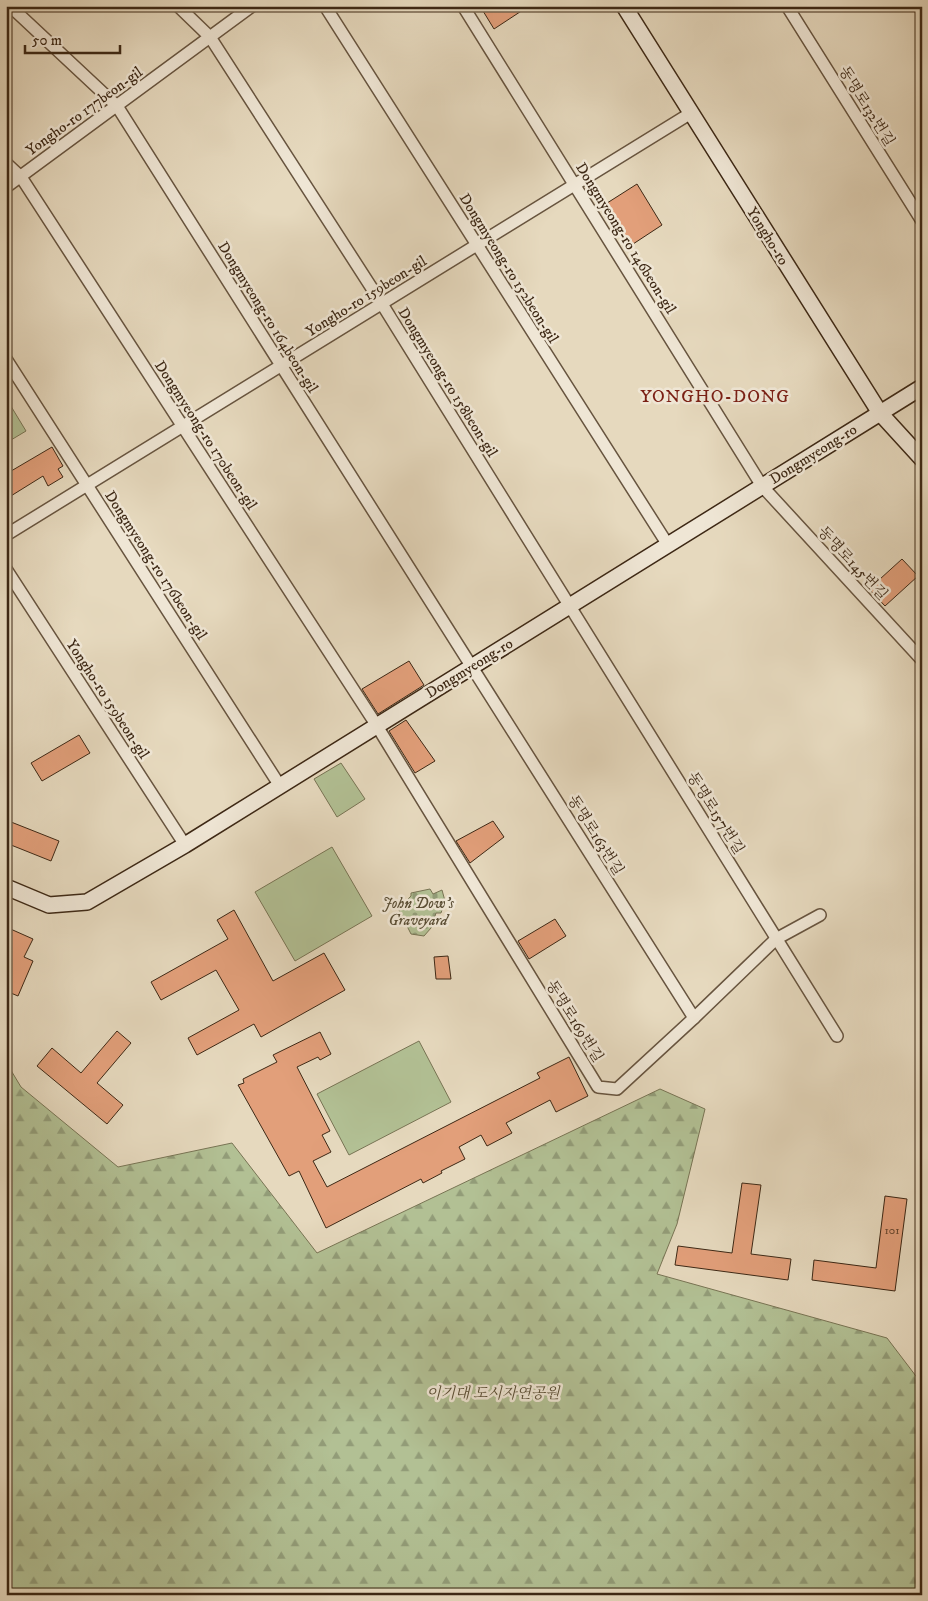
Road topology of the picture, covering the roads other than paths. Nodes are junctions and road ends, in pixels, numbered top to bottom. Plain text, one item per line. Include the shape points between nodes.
1 (10, 6) edge
2 (178, 6) edge
3 (252, 6) edge
4 (325, 6) edge
5 (463, 6) edge
6 (624, 6) edge
7 (787, 6) edge
8 (210, 37) junction
9 (117, 106) junction
10 (691, 113) junction
11 (6, 163) edge
12 (21, 176) junction
13 (575, 185) junction
14 (6, 187) edge
15 (922, 221) edge
16 (477, 245) junction
17 (382, 304) junction
18 (6, 359) edge
19 (281, 366) junction
20 (922, 387) edge
21 (880, 413) junction
22 (183, 427) junction
23 (922, 459) edge
24 (87, 486) junction
25 (762, 486) junction
26 (6, 535) edge
27 (668, 545) junction
28 (6, 569) edge
29 (569, 606) junction
30 (922, 660) edge
31 (472, 667) junction
32 (377, 726) junction
33 (280, 786) junction
34 (185, 845) junction
35 (6, 887) edge
36 (820, 915) dead end
37 (776, 939) junction
38 (694, 1018) junction
39 (836, 1036) dead end

1 - 9 street, Dongmyeong-ro 164beon-gil
2 - 8 street, Dongmyeong-ro 158beon-gil
3 - 8 street, Yongho-ro 177beon-gil
4 - 16 street, Dongmyeong-ro 152beon-gil
5 - 13 street, Dongmyeong-ro 146beon-gil
6 - 10 street, Yongho-ro
7 - 15 street, 동명로132번길
8 - 9 street, Yongho-ro 177beon-gil
8 - 17 street, Dongmyeong-ro 158beon-gil
9 - 12 street, Yongho-ro 177beon-gil
9 - 19 street, Dongmyeong-ro 164beon-gil
10 - 13 street, Yongho-ro 159beon-gil
10 - 21 street, Yongho-ro
11 - 12 street, Dongmyeong-ro 170beon-gil
12 - 14 street, Yongho-ro 177beon-gil
12 - 22 street, Dongmyeong-ro 170beon-gil
13 - 16 street, Yongho-ro 159beon-gil
13 - 25 street, Dongmyeong-ro 146beon-gil
16 - 17 street, Yongho-ro 159beon-gil
16 - 27 street, Dongmyeong-ro 152beon-gil
17 - 19 street, Yongho-ro 159beon-gil
17 - 29 street, Dongmyeong-ro 158beon-gil
18 - 24 street, Dongmyeong-ro 176beon-gil
19 - 22 street, Yongho-ro 159beon-gil
19 - 31 street, Dongmyeong-ro 164beon-gil
20 - 21 street, Dongmyeong-ro
21 - 23 street, Yongho-ro
21 - 25 street, Dongmyeong-ro
22 - 24 street, Yongho-ro 159beon-gil
22 - 32 street, Dongmyeong-ro 170beon-gil
24 - 26 street, Yongho-ro 159beon-gil
24 - 33 street, Dongmyeong-ro 176beon-gil
25 - 27 street, Dongmyeong-ro
25 - 30 street, 동명로145번길
27 - 29 street, Dongmyeong-ro
28 - 34 street, Yongho-ro 159beon-gil
29 - 31 street, Dongmyeong-ro
29 - 37 street, 동명로157번길
31 - 32 street, Dongmyeong-ro
31 - 38 street, 동명로163번길
32 - 33 street, Dongmyeong-ro
32 - 38 street, 동명로169번길 via 598,1087 616,1089
33 - 34 street, Dongmyeong-ro
34 - 35 street, Dongmyeong-ro via 87,902 49,905
36 - 37 street, 동명로169번길
37 - 38 street, 동명로169번길
37 - 39 street, 동명로157번길

